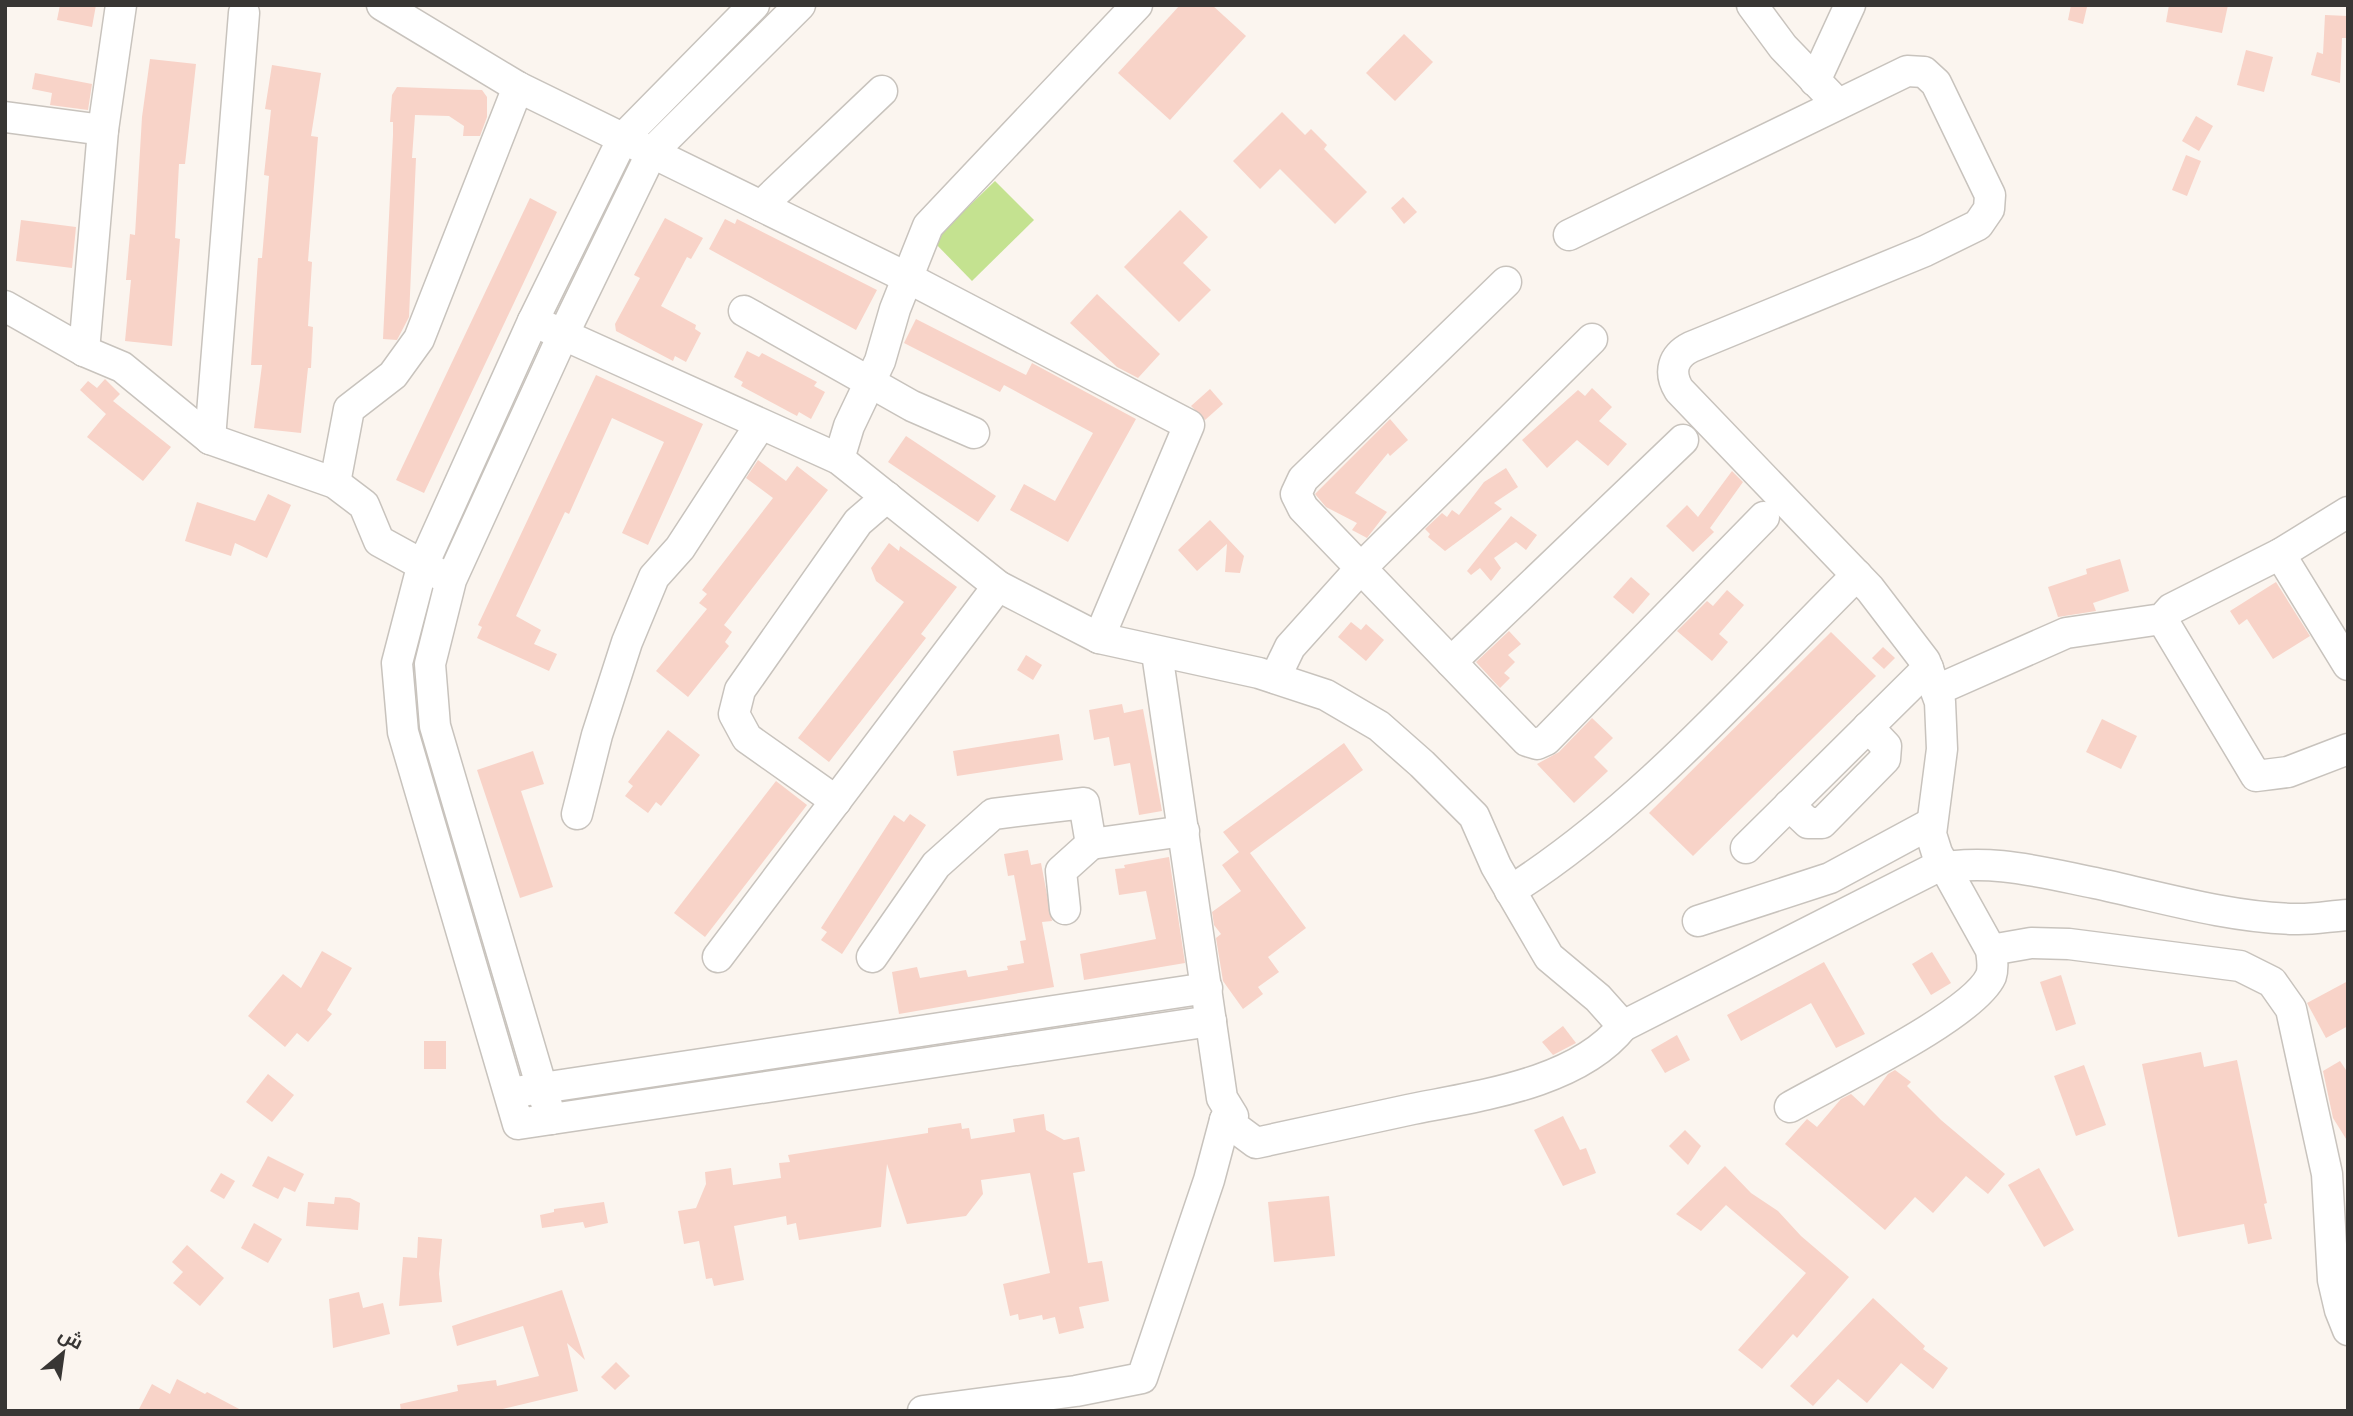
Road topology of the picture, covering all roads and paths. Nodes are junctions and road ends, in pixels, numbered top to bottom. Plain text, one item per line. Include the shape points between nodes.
1 (121, 5) edge
2 (382, 5) edge
3 (754, 5) edge
4 (800, 5) edge
5 (1138, 5) edge
6 (1752, 5) edge
7 (1850, 5) edge
8 (244, 13) dead end
9 (1815, 80) junction
10 (518, 87) junction
11 (882, 91) dead end
12 (1838, 104) junction
13 (5, 117) edge
14 (103, 130) junction
15 (623, 138) junction
16 (652, 152) junction
17 (761, 206) junction
18 (1569, 234) dead end
19 (909, 279) junction
20 (1506, 282) dead end
21 (5, 306) edge
22 (744, 311) dead end
23 (533, 321) junction
24 (563, 335) junction
25 (1592, 339) dead end
26 (84, 351) junction
27 (869, 383) junction
28 (760, 425) junction
29 (974, 433) dead end
30 (210, 439) junction
31 (1683, 440) dead end
32 (839, 459) junction
33 (335, 483) junction
34 (887, 497) junction
35 (2348, 512) edge
36 (1764, 517) dead end
37 (2280, 554) junction
38 (422, 567) junction
39 (1361, 568) junction
40 (1857, 575) junction
41 (451, 580) junction
42 (998, 586) junction
43 (2162, 619) junction
44 (1098, 638) junction
45 (1157, 653) junction
46 (1451, 662) junction
47 (2348, 664) edge
48 (1275, 678) junction
49 (1933, 679) junction
50 (2348, 749) edge
51 (836, 801) junction
52 (576, 814) dead end
53 (1930, 824) junction
54 (1184, 831) junction
55 (1091, 844) junction
56 (1745, 848) dead end
57 (1944, 867) junction
58 (1510, 891) junction
59 (1065, 909) dead end
60 (2348, 915) edge
61 (1698, 921) dead end
62 (1991, 950) junction
63 (718, 957) dead end
64 (872, 957) dead end
65 (1207, 988) junction
66 (1211, 1021) junction
67 (1623, 1026) junction
68 (542, 1088) junction
69 (509, 1093) junction
70 (1790, 1107) dead end
71 (551, 1119) junction
72 (1225, 1121) junction
73 (2348, 1329) edge
74 (923, 1411) edge

1 - 14 street
2 - 10 street
3 - 15 street
4 - 16 street
5 - 19 street via 928,226
6 - 9 street
7 - 9 street
8 - 30 street
9 - 12 street
10 - 15 street
10 - 33 street via 419,339 393,376 349,409
11 - 17 street
12 - 18 street
12 - 40 street via 1907,71 1931,77 1990,195 1985,217 1978,225 1925,251 1684,351 1672,374 1679,390
13 - 14 street
14 - 26 street
15 - 16 street
15 - 23 street
16 - 17 street
16 - 24 street
17 - 19 street
19 - 27 street
19 - 44 street via 1189,425
20 - 39 street via 1298,485 1297,502
21 - 26 street
22 - 27 street
23 - 24 street
23 - 38 street
24 - 28 street
24 - 41 street
25 - 39 street
26 - 30 street via 122,367
27 - 29 street
27 - 32 street
28 - 32 street
28 - 52 street via 681,548 654,577 623,655
30 - 33 street
31 - 46 street
32 - 34 street
33 - 38 street via 364,505 379,541
34 - 42 street
34 - 51 street via 858,522 740,690 734,713 747,738
35 - 37 street
36 - 46 street via 1542,743 1527,741
37 - 43 street via 2171,609
37 - 47 street
38 - 41 street
38 - 69 street via 397,663 403,732
39 - 46 street
39 - 48 street via 1290,647
40 - 49 street via 1915,646
40 - 58 street via 1632,799 1560,859
41 - 68 street via 430,664 435,726
42 - 44 street
42 - 51 street
43 - 49 street via 2066,633
43 - 50 street via 2256,776 2288,772
44 - 45 street
45 - 48 street
45 - 54 street
48 - 58 street via 1326,695 1379,726 1422,764 1474,816
49 - 53 street via 1941,767
49 - 56 street via 1868,727
51 - 63 street
53 - 57 street
53 - 61 street via 1830,878
54 - 55 street
54 - 65 street
55 - 59 street via 1061,871
55 - 64 street via 1084,803 993,814 936,864
57 - 60 street via 1985,863 2031,870 2243,915 2297,920
57 - 62 street
57 - 67 street
58 - 67 street via 1549,957
62 - 70 street via 1992,973 1967,1005
62 - 73 street via 2031,943 2068,944 2240,966 2272,982 2291,1009 2327,1174 2333,1280
65 - 66 street
65 - 68 street
66 - 71 street
66 - 72 street via 1222,1098 1233,1116
67 - 72 street via 1610,1043 1582,1060 1514,1088 1256,1143
68 - 69 street
68 - 71 street
69 - 71 street via 518,1124
72 - 74 street via 1142,1378

